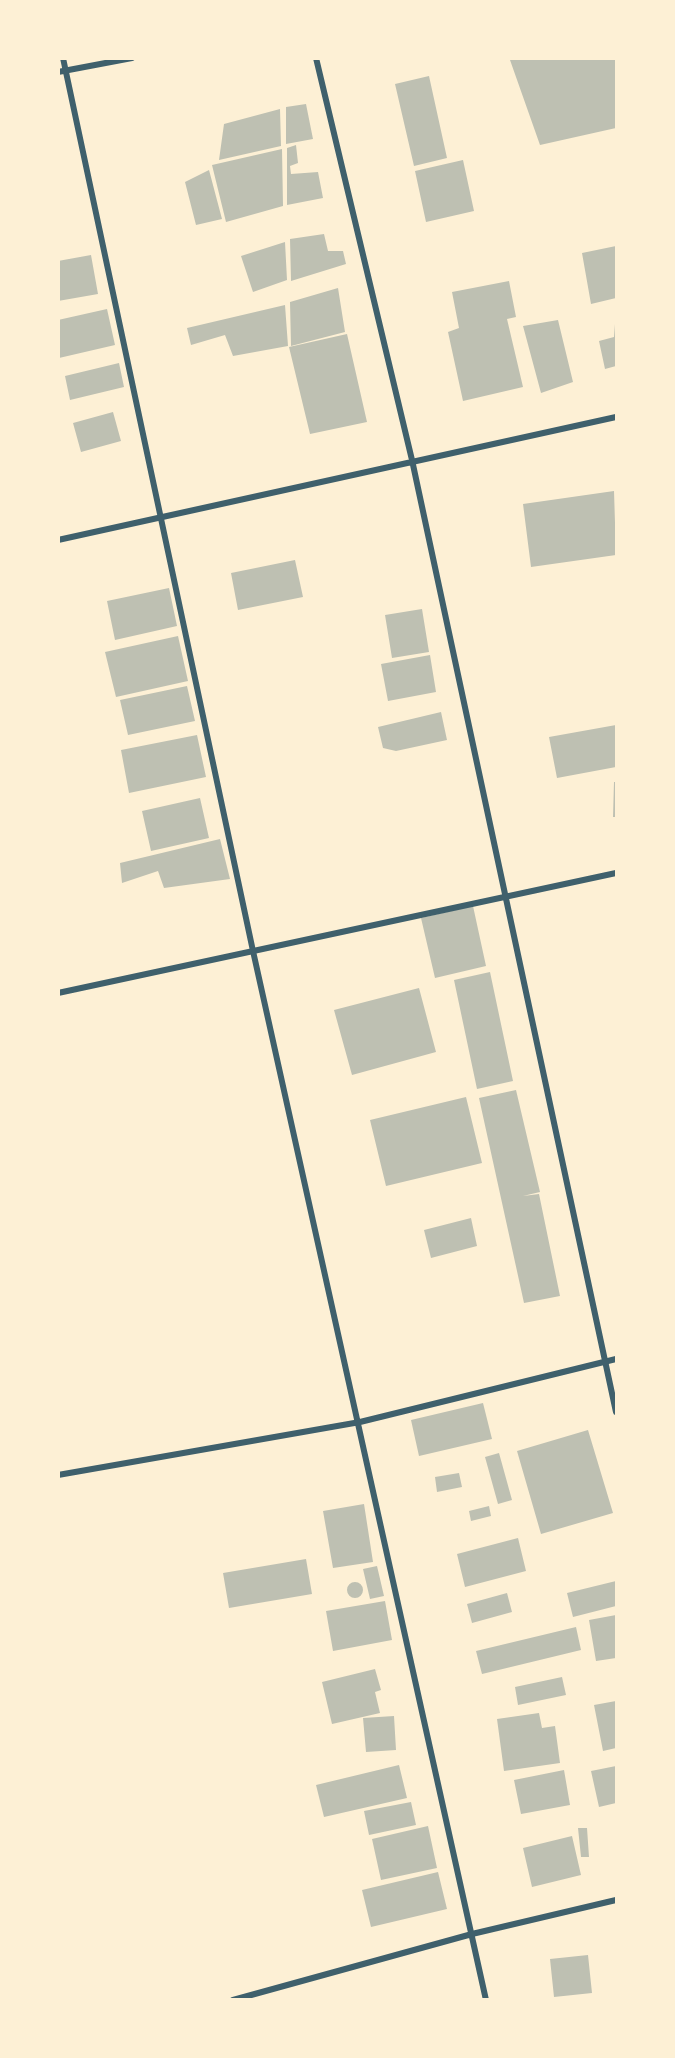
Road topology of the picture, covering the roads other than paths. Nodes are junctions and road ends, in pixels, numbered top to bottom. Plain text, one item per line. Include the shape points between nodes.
1 (63, 58) edge
2 (132, 58) edge
3 (315, 59) edge
4 (62, 71) edge
5 (616, 417) edge
6 (412, 460) junction
7 (161, 516) junction
8 (58, 540) edge
9 (616, 873) edge
10 (506, 897) junction
11 (253, 951) junction
12 (58, 993) edge
13 (616, 1359) edge
14 (606, 1361) junction
15 (616, 1413) edge
16 (360, 1422) junction
17 (58, 1475) edge
18 (616, 1900) edge
19 (472, 1934) junction
20 (233, 2000) edge
21 (486, 2000) edge

1 - 4 street
2 - 4 street
3 - 6 street
4 - 7 street
5 - 6 street
6 - 7 street
6 - 10 street
7 - 8 street
7 - 11 street
9 - 10 street
10 - 11 street
10 - 14 street
11 - 12 street
11 - 16 street
13 - 14 street
14 - 15 street
14 - 16 street
16 - 17 street
16 - 19 street
18 - 19 street
19 - 20 street
19 - 21 street

